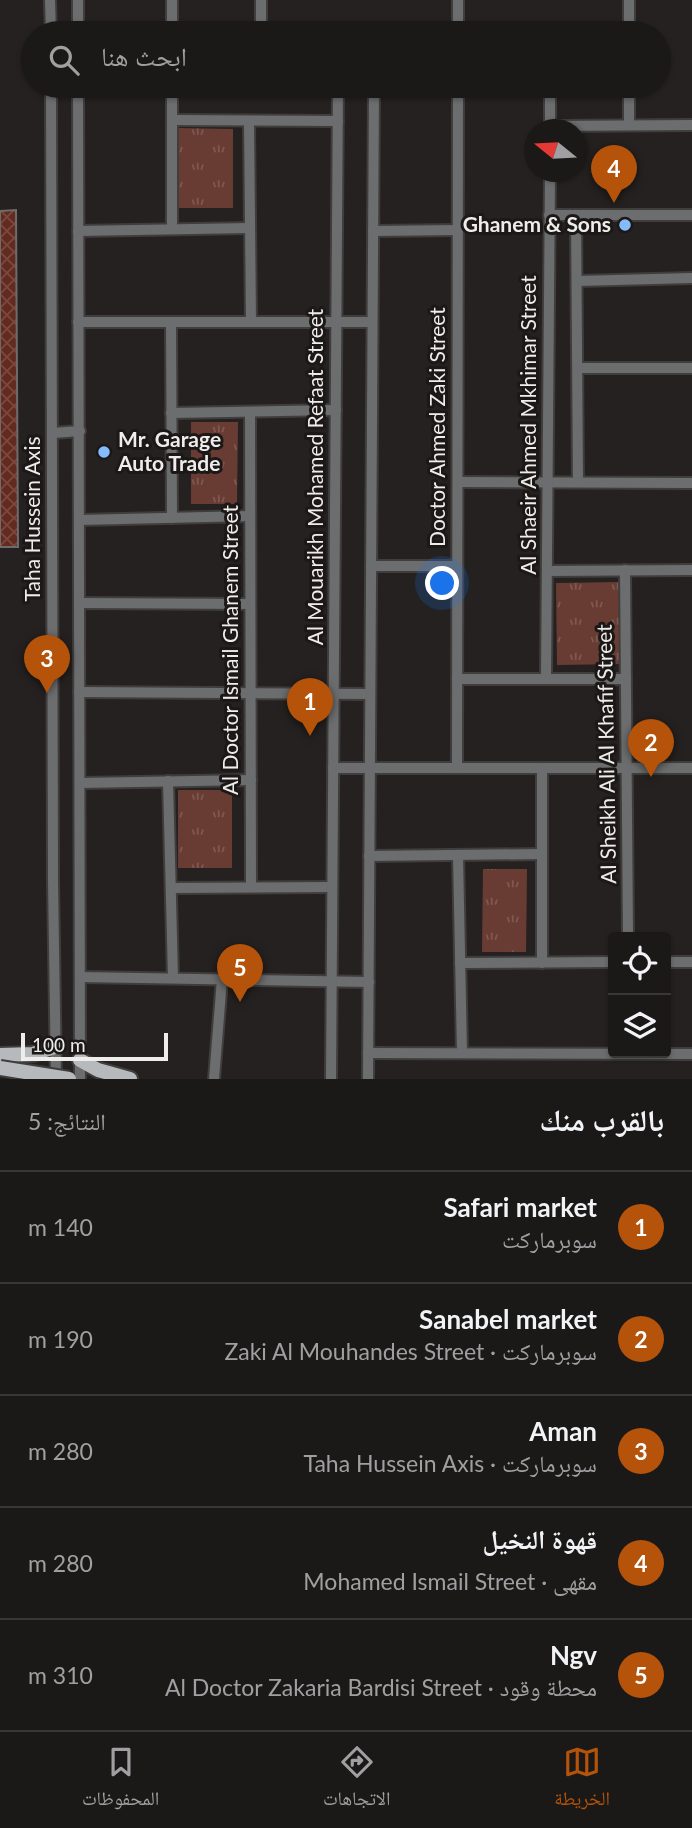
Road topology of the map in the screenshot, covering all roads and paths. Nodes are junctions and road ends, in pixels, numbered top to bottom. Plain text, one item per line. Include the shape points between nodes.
1 (50, 0) edge
2 (78, 0) edge
3 (172, 0) edge
4 (261, 0) edge
5 (458, 0) edge
6 (629, 0) edge
7 (51, 21) edge
8 (78, 21) edge
9 (172, 21) edge
10 (261, 21) edge
11 (458, 21) edge
12 (629, 21) edge
13 (51, 98) edge
14 (78, 98) edge
15 (172, 98) edge
16 (338, 98) edge
17 (374, 98) edge
18 (458, 98) edge
19 (550, 98) edge
20 (629, 98) edge
21 (550, 119) edge
22 (172, 120) junction
23 (250, 121) junction
24 (338, 121) junction
25 (629, 125) junction
26 (692, 125) edge
27 (587, 126) edge
28 (550, 182) edge
29 (549, 215) junction
30 (576, 215) junction
31 (692, 215) edge
32 (250, 228) junction
33 (172, 229) junction
34 (458, 230) junction
35 (373, 231) junction
36 (78, 232) junction
37 (692, 278) edge
38 (577, 281) junction
39 (171, 321) junction
40 (251, 321) junction
41 (336, 321) junction
42 (78, 322) junction
43 (372, 322) junction
44 (578, 368) junction
45 (692, 368) edge
46 (336, 410) junction
47 (250, 412) junction
48 (172, 413) junction
49 (80, 431) junction
50 (52, 433) junction
51 (457, 482) junction
52 (548, 482) junction
53 (578, 482) junction
54 (692, 483) edge
55 (250, 516) junction
56 (172, 518) junction
57 (79, 520) junction
58 (371, 566) junction
59 (457, 566) junction
60 (625, 570) junction
61 (692, 570) edge
62 (547, 571) junction
63 (79, 603) junction
64 (250, 604) junction
65 (457, 679) junction
66 (546, 679) junction
67 (626, 679) junction
68 (79, 692) junction
69 (251, 694) junction
70 (334, 694) junction
71 (370, 694) junction
72 (333, 768) junction
73 (370, 768) junction
74 (457, 768) junction
75 (541, 768) junction
76 (627, 768) junction
77 (692, 768) edge
78 (251, 780) junction
79 (168, 781) junction
80 (80, 783) junction
81 (542, 854) junction
82 (458, 855) junction
83 (369, 856) junction
84 (251, 887) junction
85 (332, 887) junction
86 (171, 888) junction
87 (628, 932) edge
88 (608, 962) edge
89 (671, 962) edge
90 (692, 962) edge
91 (460, 963) junction
92 (542, 963) junction
93 (80, 976) junction
94 (173, 978) junction
95 (222, 979) junction
96 (331, 981) junction
97 (369, 982) junction
98 (57, 1046) junction
99 (462, 1052) junction
100 (368, 1053) junction
101 (692, 1054) edge
102 (5, 1055) edge
103 (80, 1060) junction
104 (0, 1069) edge
105 (122, 1078) edge
106 (26, 1079) edge
107 (56, 1079) edge
108 (69, 1079) edge
109 (80, 1079) edge
110 (214, 1079) edge
111 (331, 1079) edge
112 (368, 1079) edge

1 - 7 street
2 - 8 street
3 - 9 street
4 - 10 street
5 - 11 street
6 - 12 street
13 - 50 street, Taha Hussein Axis
14 - 36 street
15 - 22 street
16 - 24 street, Al Mouarikh Mohamed Refaat Street
17 - 35 street
18 - 34 street, Doctor Ahmed Zaki Street
19 - 21 street
20 - 25 street
22 - 23 street
22 - 33 street
23 - 24 street
23 - 32 street
24 - 41 street, Al Mouarikh Mohamed Refaat Street
25 - 26 street
25 - 27 street
28 - 29 street, Al Shaeir Ahmed Mkhimar Street
29 - 30 street
29 - 52 street, Al Shaeir Ahmed Mkhimar Street
30 - 31 street
30 - 38 street
32 - 33 street
32 - 40 street
33 - 36 street
34 - 35 street
34 - 51 street, Doctor Ahmed Zaki Street
35 - 43 street
36 - 42 street
37 - 38 street
38 - 44 street
39 - 40 street
39 - 42 street
39 - 48 street
40 - 41 street
41 - 43 street
41 - 46 street, Al Mouarikh Mohamed Refaat Street
42 - 49 street
43 - 58 street
44 - 45 street
44 - 53 street
46 - 47 street
46 - 70 street, Al Mouarikh Mohamed Refaat Street
47 - 48 street
47 - 55 street, Al Doctor Ismail Ghanem Street
48 - 56 street
49 - 50 street
49 - 57 street
50 - 98 street, Taha Hussein Axis
51 - 52 street
51 - 59 street, Doctor Ahmed Zaki Street
52 - 53 street
52 - 62 street, Al Shaeir Ahmed Mkhimar Street
53 - 54 street
55 - 56 street
55 - 64 street, Al Doctor Ismail Ghanem Street
56 - 57 street
57 - 63 street
58 - 59 street
58 - 71 street
59 - 65 street, Doctor Ahmed Zaki Street
60 - 61 street
60 - 62 street
60 - 67 street, Al Sheikh Ali Al Khafif Street
62 - 66 street, Al Shaeir Ahmed Mkhimar Street
63 - 64 street
63 - 68 street
64 - 69 street, Al Doctor Ismail Ghanem Street
65 - 66 street
65 - 74 street, Doctor Ahmed Zaki Street
66 - 67 street
67 - 76 street, Al Sheikh Ali Al Khafif Street
68 - 69 street
68 - 80 street
69 - 70 street
69 - 78 street, Al Doctor Ismail Ghanem Street
70 - 71 street
70 - 72 street, Al Mouarikh Mohamed Refaat Street
71 - 73 street
72 - 73 street
72 - 85 street, Al Mouarikh Mohamed Refaat Street
73 - 74 street
73 - 83 street
74 - 75 street
75 - 76 street
75 - 81 street
76 - 77 street
76 - 87 street, Al Sheikh Ali Al Khafif Street
78 - 79 street
78 - 84 street, Al Doctor Ismail Ghanem Street
79 - 80 street
79 - 86 street
80 - 93 street
81 - 82 street
81 - 92 street
82 - 83 street
82 - 91 street
83 - 97 street
84 - 85 street
84 - 86 street
85 - 96 street, Al Mouarikh Mohamed Refaat Street
86 - 94 street
88 - 92 street
89 - 90 street
91 - 92 street
91 - 99 street
93 - 94 street
93 - 103 street
94 - 95 street
95 - 96 street
95 - 110 street
96 - 97 street
96 - 111 street, Al Mouarikh Mohamed Refaat Street
97 - 100 street
98 - 102 main road via 33,1054
98 - 107 street, Taha Hussein Axis
99 - 100 street
99 - 101 street
100 - 112 street
102 - 106 main road via 21,1066
103 - 105 main road
103 - 109 street
104 - 108 main road, bridge

